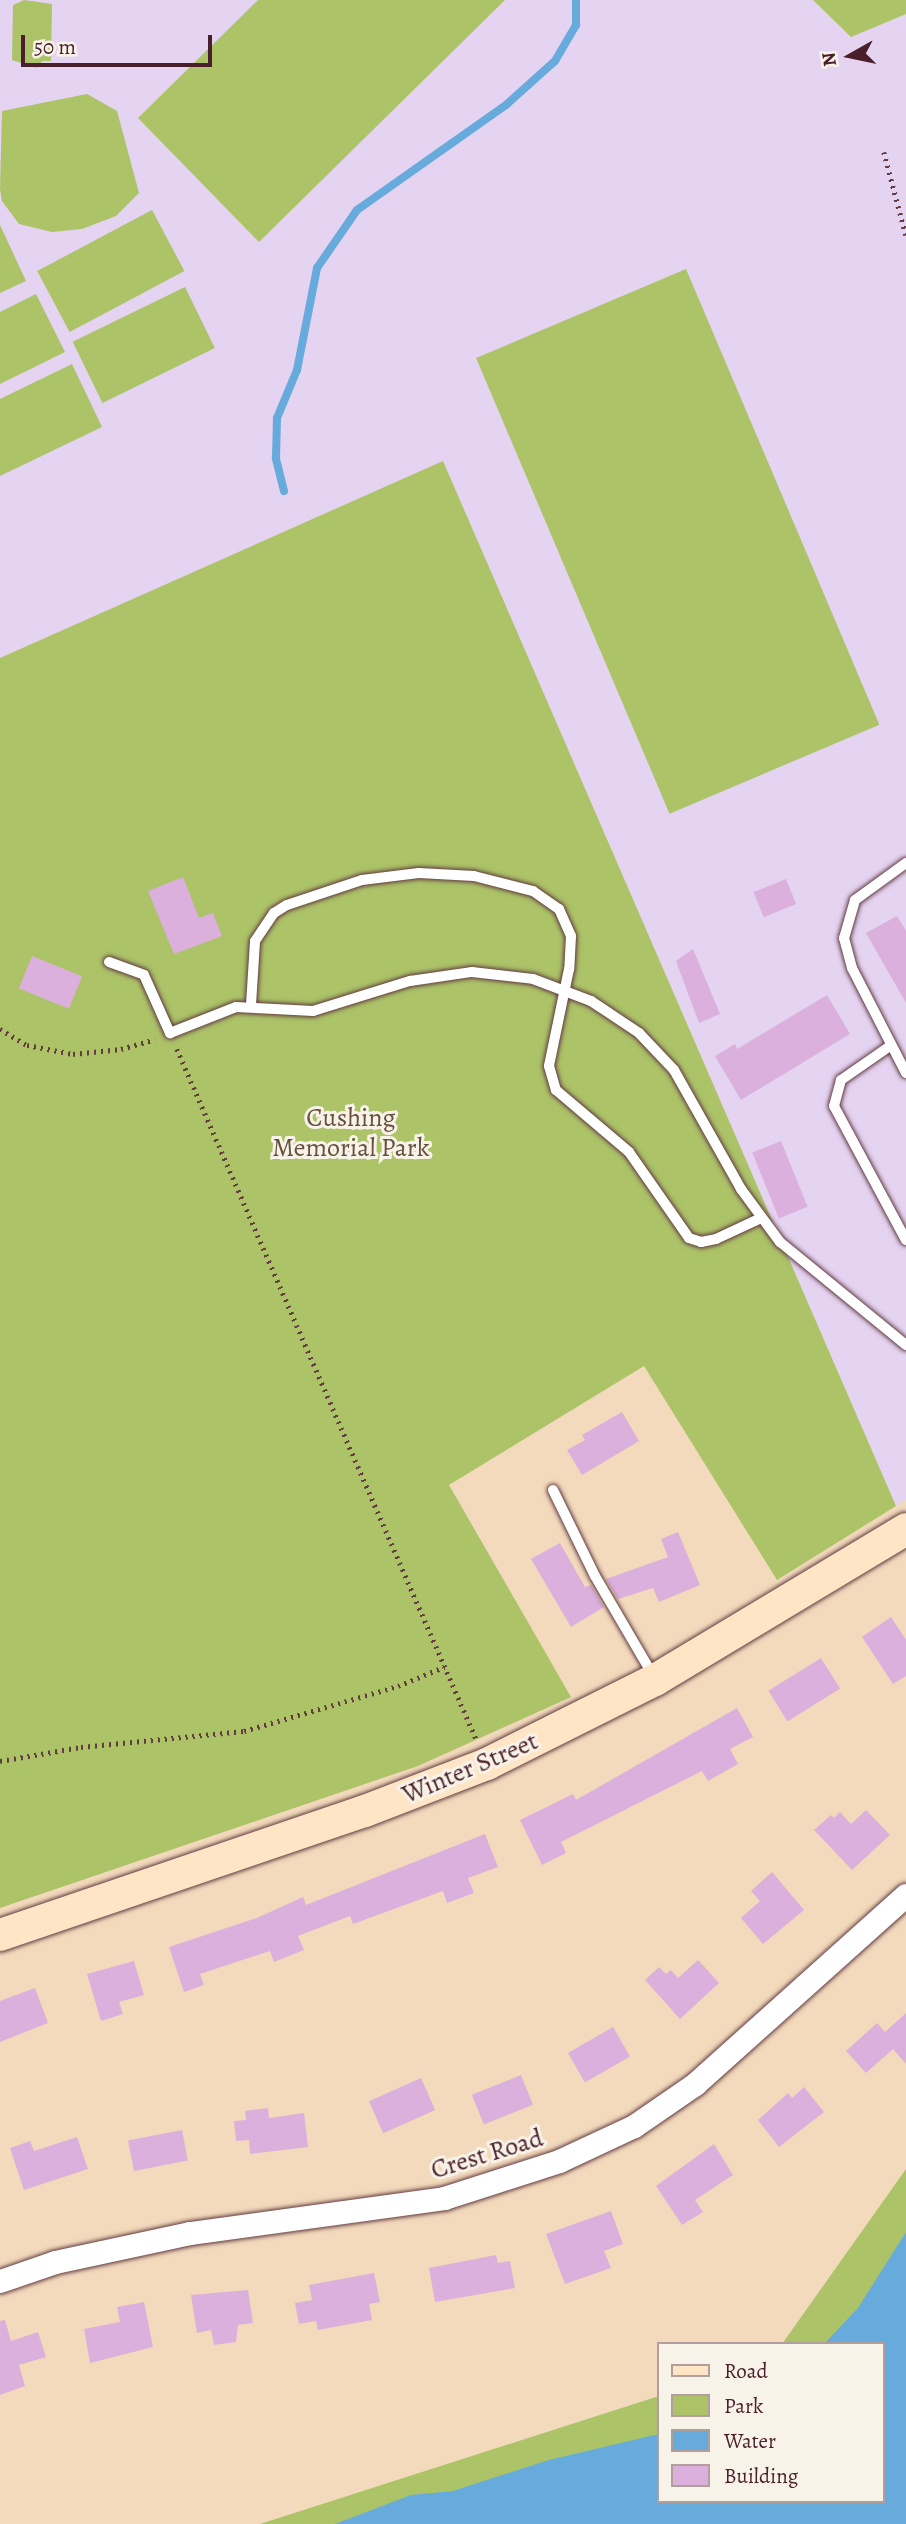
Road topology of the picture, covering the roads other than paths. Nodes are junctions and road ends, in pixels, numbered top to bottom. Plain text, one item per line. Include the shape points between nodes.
1 (906, 863) edge
2 (109, 962) dead end
3 (565, 989) junction
4 (251, 1004) junction
5 (890, 1046) junction
6 (906, 1073) edge
7 (761, 1218) junction
8 (906, 1240) edge
9 (906, 1345) edge
10 (553, 1490) dead end
11 (906, 1529) edge
12 (655, 1680) junction
13 (906, 1895) edge
14 (0, 1934) edge
15 (0, 2281) edge

1 - 5 lane via 855,900 844,938 852,968
2 - 4 lane via 144,975 170,1033 221,1011
3 - 4 lane via 533,979 472,972 410,981 313,1011
3 - 4 lane via 570,936 559,909 548,899 505,882 419,873 362,880 274,913 255,940
3 - 7 lane via 616,1015 658,1051 686,1089
3 - 7 lane via 549,1066 556,1090 629,1152 689,1238 701,1242 716,1239
5 - 6 lane
5 - 8 lane via 841,1080 834,1106
7 - 9 lane via 800,1261
10 - 12 lane via 594,1576
11 - 12 main road, Winter Street
12 - 14 main road, Winter Street via 487,1764 365,1811
13 - 15 street, Crest Road via 695,2084 634,2126 559,2161 444,2198 190,2233 68,2259

